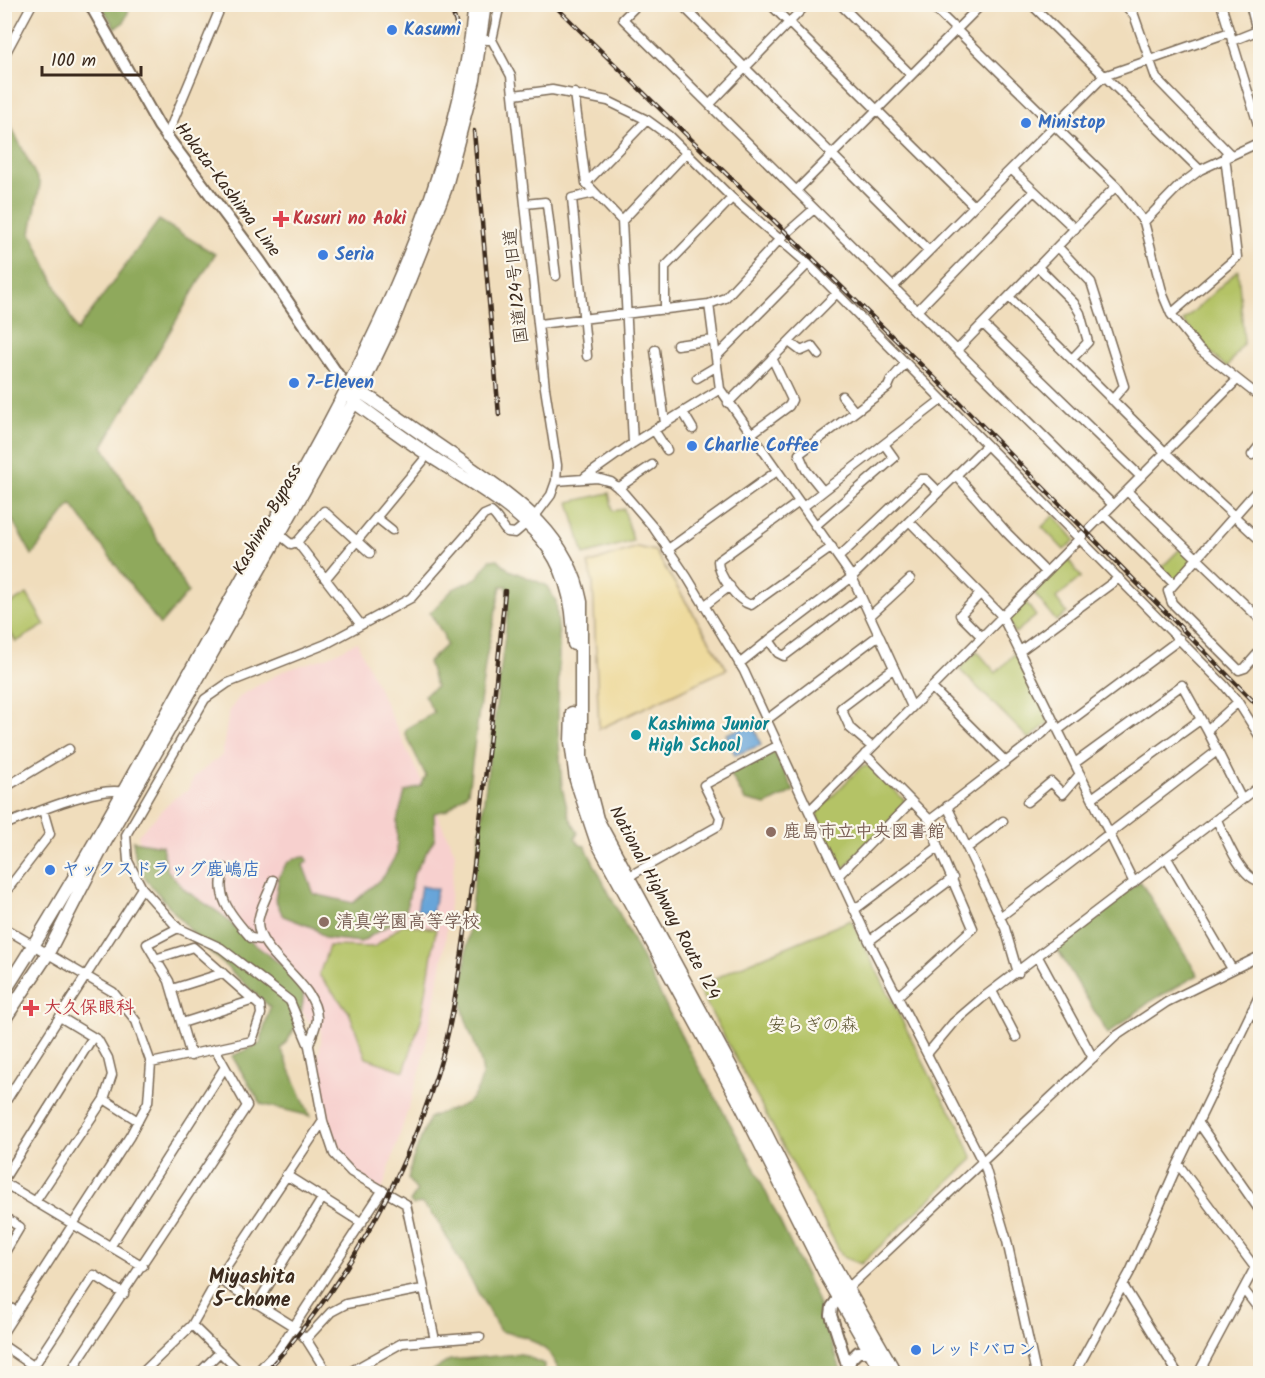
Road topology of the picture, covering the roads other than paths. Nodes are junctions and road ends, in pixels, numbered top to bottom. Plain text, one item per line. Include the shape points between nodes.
1 (32, 4) edge
2 (90, 4) edge
3 (222, 4) edge
4 (475, 4) edge
5 (485, 4) edge
6 (500, 4) edge
7 (638, 4) edge
8 (681, 4) edge
9 (770, 4) edge
10 (807, 4) edge
11 (840, 4) edge
12 (930, 4) edge
13 (981, 4) edge
14 (1031, 4) edge
15 (1124, 4) edge
16 (1221, 4) edge
17 (1250, 4) edge
18 (789, 23) junction
19 (956, 30) junction
20 (1231, 37) junction
21 (482, 40) junction
22 (4, 56) edge
23 (1149, 60) junction
24 (745, 69) junction
25 (911, 75) junction
26 (1104, 76) junction
27 (574, 93) junction
28 (514, 94) junction
29 (710, 104) junction
30 (877, 110) junction
31 (647, 120) junction
32 (1054, 125) junction
33 (1260, 131) edge
34 (166, 138) junction
35 (1260, 142) edge
36 (687, 152) junction
37 (832, 155) junction
38 (1228, 155) junction
39 (1011, 169) junction
40 (1200, 170) junction
41 (586, 183) junction
42 (1116, 186) junction
43 (796, 191) junction
44 (1035, 191) junction
45 (595, 193) junction
46 (732, 198) junction
47 (525, 204) junction
48 (974, 206) junction
49 (814, 209) junction
50 (622, 221) junction
51 (1144, 222) junction
52 (1075, 229) junction
53 (780, 239) junction
54 (1058, 247) junction
55 (929, 251) junction
56 (808, 264) junction
57 (1038, 267) junction
58 (556, 276) dead end
59 (893, 287) junction
60 (837, 293) junction
61 (1009, 297) junction
62 (709, 304) junction
63 (665, 310) junction
64 (917, 311) junction
65 (625, 314) junction
66 (1171, 314) junction
67 (582, 319) junction
68 (539, 324) junction
69 (983, 324) junction
70 (713, 340) junction
71 (789, 342) junction
72 (677, 345) dead end
73 (655, 350) dead end
74 (958, 350) junction
75 (819, 355) dead end
76 (587, 356) dead end
77 (772, 358) junction
78 (1072, 359) junction
79 (716, 361) junction
80 (905, 364) junction
81 (697, 378) dead end
82 (1237, 380) junction
83 (720, 389) junction
84 (353, 394) junction
85 (842, 396) dead end
86 (1260, 397) edge
87 (941, 400) junction
88 (1112, 400) junction
89 (728, 403) junction
90 (683, 412) junction
91 (855, 412) junction
92 (665, 423) junction
93 (693, 429) dead end
94 (654, 430) junction
95 (751, 434) junction
96 (633, 443) junction
97 (884, 444) junction
98 (987, 445) junction
99 (1260, 446) edge
100 (667, 450) dead end
101 (1165, 452) junction
102 (1252, 455) dead end
103 (423, 461) dead end
104 (652, 465) dead end
105 (777, 471) junction
106 (956, 475) junction
107 (585, 477) junction
108 (1141, 477) junction
109 (556, 481) junction
110 (618, 488) junction
111 (1260, 488) edge
112 (823, 491) junction
113 (1127, 491) junction
114 (939, 492) junction
115 (801, 505) junction
116 (1113, 505) junction
117 (1103, 514) junction
118 (377, 518) junction
119 (1234, 518) junction
120 (531, 519) junction
121 (909, 521) junction
122 (815, 526) junction
123 (392, 530) dead end
124 (280, 536) junction
125 (1081, 537) junction
126 (1260, 540) edge
127 (358, 541) junction
128 (297, 542) junction
129 (832, 547) junction
130 (667, 550) junction
131 (370, 553) dead end
132 (839, 557) junction
133 (1198, 561) junction
134 (1046, 572) junction
135 (327, 577) dead end
136 (852, 578) junction
137 (1119, 578) junction
138 (910, 579) dead end
139 (1174, 584) junction
140 (730, 586) junction
141 (980, 594) junction
142 (861, 598) junction
143 (704, 606) junction
144 (870, 616) junction
145 (1002, 616) junction
146 (1260, 619) edge
147 (361, 625) junction
148 (879, 635) junction
149 (982, 637) junction
150 (1180, 639) junction
151 (770, 640) junction
152 (1020, 651) junction
153 (1260, 651) edge
154 (740, 664) junction
155 (894, 668) junction
156 (932, 688) junction
157 (1238, 702) junction
158 (912, 707) junction
159 (1200, 720) junction
160 (765, 721) junction
161 (1056, 726) junction
162 (1207, 730) junction
163 (1260, 737) edge
164 (777, 746) junction
165 (872, 747) junction
166 (69, 748) dead end
167 (1217, 752) junction
168 (865, 754) junction
169 (1005, 761) junction
170 (1075, 764) junction
171 (1080, 774) junction
172 (1260, 786) edge
173 (4, 788) edge
174 (123, 792) junction
175 (1092, 798) junction
176 (1242, 800) junction
177 (1027, 802) dead end
178 (910, 803) junction
179 (947, 806) junction
180 (43, 810) junction
181 (809, 811) junction
182 (930, 820) junction
183 (1217, 820) junction
184 (1003, 821) dead end
185 (4, 825) edge
186 (1109, 834) junction
187 (938, 847) junction
188 (967, 848) junction
189 (1167, 858) junction
190 (225, 868) dead end
191 (839, 875) junction
192 (952, 878) junction
193 (273, 880) dead end
194 (622, 880) junction
195 (1260, 881) edge
196 (1134, 883) junction
197 (6, 888) edge
198 (142, 888) junction
199 (854, 910) junction
200 (1000, 917) junction
201 (4, 928) edge
202 (178, 928) junction
203 (263, 940) junction
204 (869, 941) junction
205 (33, 947) junction
206 (47, 955) junction
207 (1260, 956) edge
208 (1038, 957) junction
209 (155, 959) junction
210 (1232, 969) junction
211 (223, 973) junction
212 (1018, 973) junction
213 (84, 977) junction
214 (172, 989) junction
215 (992, 991) junction
216 (4, 992) edge
217 (1260, 994) edge
218 (898, 996) junction
219 (254, 1000) junction
220 (1252, 1010) junction
221 (60, 1017) junction
222 (4, 1020) edge
223 (1260, 1021) edge
224 (182, 1023) junction
225 (93, 1037) junction
226 (1016, 1037) dead end
227 (309, 1046) junction
228 (215, 1049) junction
229 (927, 1054) junction
230 (191, 1056) junction
231 (1093, 1058) junction
232 (151, 1063) junction
233 (225, 1067) junction
234 (104, 1099) junction
235 (4, 1104) edge
236 (323, 1120) junction
237 (138, 1121) junction
238 (1198, 1122) junction
239 (982, 1161) junction
240 (1178, 1164) junction
241 (286, 1175) junction
242 (4, 1181) edge
243 (382, 1191) junction
244 (324, 1197) junction
245 (35, 1202) junction
246 (1260, 1211) edge
247 (4, 1217) edge
248 (362, 1223) junction
249 (73, 1225) junction
250 (110, 1247) junction
251 (4, 1254) edge
252 (1260, 1258) edge
253 (143, 1266) junction
254 (1256, 1269) junction
255 (218, 1279) junction
256 (1123, 1285) junction
257 (422, 1289) junction
258 (1244, 1290) junction
259 (843, 1293) junction
260 (124, 1294) junction
261 (4, 1304) edge
262 (257, 1304) junction
263 (1260, 1311) edge
264 (17, 1312) junction
265 (192, 1325) junction
266 (293, 1326) junction
267 (4, 1332) edge
268 (480, 1337) dead end
269 (306, 1339) junction
270 (435, 1340) junction
271 (4, 1346) edge
272 (220, 1352) junction
273 (871, 1352) junction
274 (34, 1366) junction
275 (849, 1371) edge
276 (45, 1374) edge
277 (69, 1374) edge
278 (141, 1374) edge
279 (198, 1374) edge
280 (242, 1374) edge
281 (255, 1374) edge
282 (328, 1374) edge
283 (346, 1374) edge
284 (884, 1374) edge
285 (896, 1374) edge
286 (1036, 1374) edge
287 (1074, 1374) edge
288 (1178, 1374) edge
289 (1198, 1374) edge

1 - 22 street
2 - 34 main road, Hokota-Kashima Line
3 - 34 street
4 - 21 highway, Kashima Bypass
5 - 21 highway, Kashima Bypass
6 - 21 street
7 - 29 street via 623,20
8 - 24 street
9 - 18 street
10 - 18 street
11 - 25 street
12 - 19 street
13 - 19 street
14 - 26 street
15 - 23 street via 1134,15
16 - 20 street
17 - 20 street via 1257,31
18 - 24 street
18 - 30 street
19 - 25 street
19 - 32 street
20 - 23 street
20 - 33 street
21 - 28 street, 国道124号旧道 via 508,68
21 - 84 highway, Kashima Bypass via 456,153 434,223 392,323
23 - 26 street
23 - 38 street via 1156,78
24 - 29 street
24 - 37 street
25 - 30 street
26 - 32 street
26 - 40 street
27 - 28 street via 552,90
27 - 31 street via 608,101
27 - 41 street
28 - 47 street, 国道124号旧道
29 - 43 street
30 - 37 street
30 - 48 street
31 - 36 street
31 - 41 street
32 - 39 street
32 - 42 street
34 - 84 main road, Hokota-Kashima Line via 260,261
35 - 38 street
36 - 46 street
36 - 50 street
37 - 43 street
37 - 55 street
38 - 40 street
38 - 66 street via 1237,257
39 - 44 street
39 - 48 street
40 - 51 street
41 - 45 street
42 - 51 street
42 - 52 street
43 - 49 street
44 - 52 street
44 - 64 street
45 - 50 street
45 - 67 street via 572,198
46 - 53 street
46 - 63 street via 665,267
47 - 58 street via 547,205
47 - 68 street, 国道124号旧道
48 - 55 street
49 - 53 street
49 - 59 street
50 - 65 street
51 - 66 street
52 - 54 street
53 - 56 street
53 - 62 street via 725,298
54 - 57 street
54 - 88 street via 1091,282 1124,386
55 - 59 street
56 - 60 street
56 - 79 street
57 - 61 street
57 - 78 street via 1080,312 1088,342
59 - 64 street
60 - 71 street
60 - 80 street
61 - 69 street
61 - 78 street
62 - 63 street
62 - 70 street
63 - 65 street
64 - 74 street
65 - 67 street
65 - 96 street
66 - 82 street via 1198,349
67 - 68 street
67 - 76 street
68 - 109 street, 国道124号旧道
69 - 74 street
69 - 108 street
70 - 72 street
70 - 79 street
71 - 75 street via 801,351 812,346
71 - 77 street
73 - 92 street
74 - 116 street
77 - 89 street
77 - 95 street via 792,400
78 - 88 street
79 - 81 street
79 - 83 street
80 - 87 street
80 - 91 street via 888,387
82 - 86 street
82 - 101 street
83 - 89 street
83 - 90 street
84 - 120 highway, National Highway Route 124 via 510,496
84 - 124 highway, Kashima Bypass
84 - 174 highway, Kashima Bypass
85 - 91 street
87 - 97 street
87 - 98 street
88 - 101 street
89 - 95 street
90 - 92 street
90 - 93 street
91 - 112 street via 800,454 806,470
92 - 94 street
94 - 96 street
94 - 100 street
95 - 105 street
96 - 107 street
97 - 112 street
97 - 122 street via 894,458
98 - 106 street
98 - 125 street
99 - 102 street
101 - 108 street
101 - 119 street
103 - 118 street
104 - 110 street
105 - 115 street
105 - 130 street
106 - 114 street
106 - 134 street
107 - 109 street
107 - 110 street via 607,481
108 - 113 street
109 - 120 street via 551,495
110 - 130 street via 653,527
111 - 119 street
112 - 115 street
113 - 116 street
113 - 133 street
114 - 121 street
114 - 132 street via 921,479
115 - 122 street
115 - 140 street via 718,561
116 - 117 street
117 - 125 street
117 - 139 street
118 - 123 street
118 - 127 street
119 - 126 street
119 - 133 street
120 - 147 street via 511,533 491,512 484,515 411,598
120 - 194 highway, National Highway Route 124 via 554,555 571,601 571,742 576,780 596,840
121 - 136 street
121 - 141 street
122 - 129 street
124 - 128 street via 291,544
124 - 206 highway, Kashima Bypass via 104,844
125 - 134 street
125 - 137 street
127 - 128 street via 324,511
127 - 131 street
127 - 135 street
128 - 147 street
129 - 132 street
129 - 140 street via 751,605 743,603
130 - 143 street
132 - 136 street
133 - 139 street
133 - 146 street
134 - 145 street
136 - 142 street
136 - 151 street
137 - 150 street
137 - 152 street
138 - 144 street
139 - 153 street via 1168,591 1172,603 1239,670
140 - 143 street
141 - 145 street
141 - 149 street via 960,615
142 - 144 street
142 - 151 street via 784,656
143 - 154 street
144 - 148 street
145 - 149 street
145 - 152 street
147 - 198 street via 326,644 228,683 205,699 126,835 128,861
148 - 155 street
148 - 160 street
149 - 156 street
150 - 157 street
150 - 161 street
151 - 154 street
152 - 161 street
154 - 160 street
155 - 158 street
155 - 165 street via 841,708 849,728
156 - 158 street
156 - 169 street
157 - 162 street
157 - 163 street
158 - 165 street
159 - 162 street
159 - 170 street via 1182,685
159 - 175 street
160 - 164 street
161 - 169 street
161 - 170 street
162 - 167 street
164 - 181 street
164 - 194 street via 704,785 720,817 718,826
165 - 168 street
166 - 173 street
167 - 176 street
167 - 186 street
168 - 178 street
168 - 181 street
169 - 179 street
170 - 171 street
171 - 175 street
171 - 177 street via 1063,794 1051,782
172 - 176 street
174 - 180 street via 108,791
174 - 205 highway, Kashima Bypass
175 - 186 street
176 - 183 street
178 - 182 street
178 - 191 street
179 - 182 street
179 - 188 street
180 - 185 street
180 - 197 street via 50,834
181 - 191 street
182 - 187 street
183 - 189 street
183 - 195 street via 1244,870
184 - 188 street
186 - 196 street
186 - 200 street
187 - 192 street
187 - 199 street
188 - 200 street
189 - 196 street
189 - 210 street
190 - 203 street via 220,880 225,904 251,938
191 - 199 street
192 - 204 street
192 - 218 street via 973,928
193 - 203 street via 259,915
194 - 259 highway, National Highway Route 124 via 751,1104
196 - 208 street
198 - 202 street
198 - 213 street
199 - 204 street
200 - 212 street
201 - 205 street
202 - 209 street via 147,944
202 - 227 street via 221,948 291,1001
203 - 227 street via 313,1005 317,1018
204 - 218 street
205 - 206 street
205 - 216 highway, Kashima Bypass
206 - 213 street
206 - 222 highway, Kashima Bypass
207 - 210 street
208 - 212 street
208 - 231 street
209 - 211 street via 193,947
209 - 214 street
210 - 231 street via 1139,1018
211 - 214 street
211 - 219 street
212 - 215 street
213 - 221 street
213 - 232 street via 113,992 127,1008 136,1021
214 - 224 street
215 - 226 street
215 - 229 street via 953,1023
217 - 220 street
218 - 229 street
219 - 224 street
219 - 228 street via 261,1014 252,1041
220 - 223 street
220 - 238 street
221 - 225 street
221 - 235 street
224 - 230 street
225 - 234 street via 108,1058 112,1075
225 - 242 street
227 - 236 street
228 - 230 street
228 - 233 street
229 - 239 street
230 - 232 street
231 - 239 street
232 - 237 street via 148,1102
233 - 250 street
233 - 253 street via 247,1106
234 - 237 street
234 - 245 street
236 - 241 street
236 - 243 street via 341,1164
237 - 249 street
238 - 240 street
238 - 246 street
239 - 259 street
239 - 286 street via 1007,1241
240 - 254 street
240 - 256 street
241 - 244 street
241 - 255 street
242 - 245 street
243 - 248 street
243 - 257 street via 406,1204
244 - 248 street
244 - 262 street
245 - 249 street
247 - 251 street via 20,1227
248 - 266 street
249 - 250 street
249 - 264 street
250 - 253 street
252 - 254 street
253 - 260 street
254 - 258 street
255 - 262 street
255 - 265 street
256 - 287 street
256 - 288 street
257 - 269 street via 346,1304 331,1312
257 - 270 street
258 - 263 street
258 - 289 street
259 - 273 highway, National Highway Route 124
259 - 275 main road via 831,1315
259 - 285 highway, National Highway Route 124
260 - 274 street via 94,1275
260 - 277 street
261 - 264 street
262 - 266 street
264 - 267 street
265 - 272 street
265 - 278 street
266 - 269 street
266 - 281 street via 279,1349
268 - 270 street
269 - 282 street
270 - 283 street via 402,1343
271 - 274 street
272 - 279 street
272 - 280 street
273 - 275 main road via 858,1352 851,1359
273 - 284 highway, National Highway Route 124
274 - 276 street

